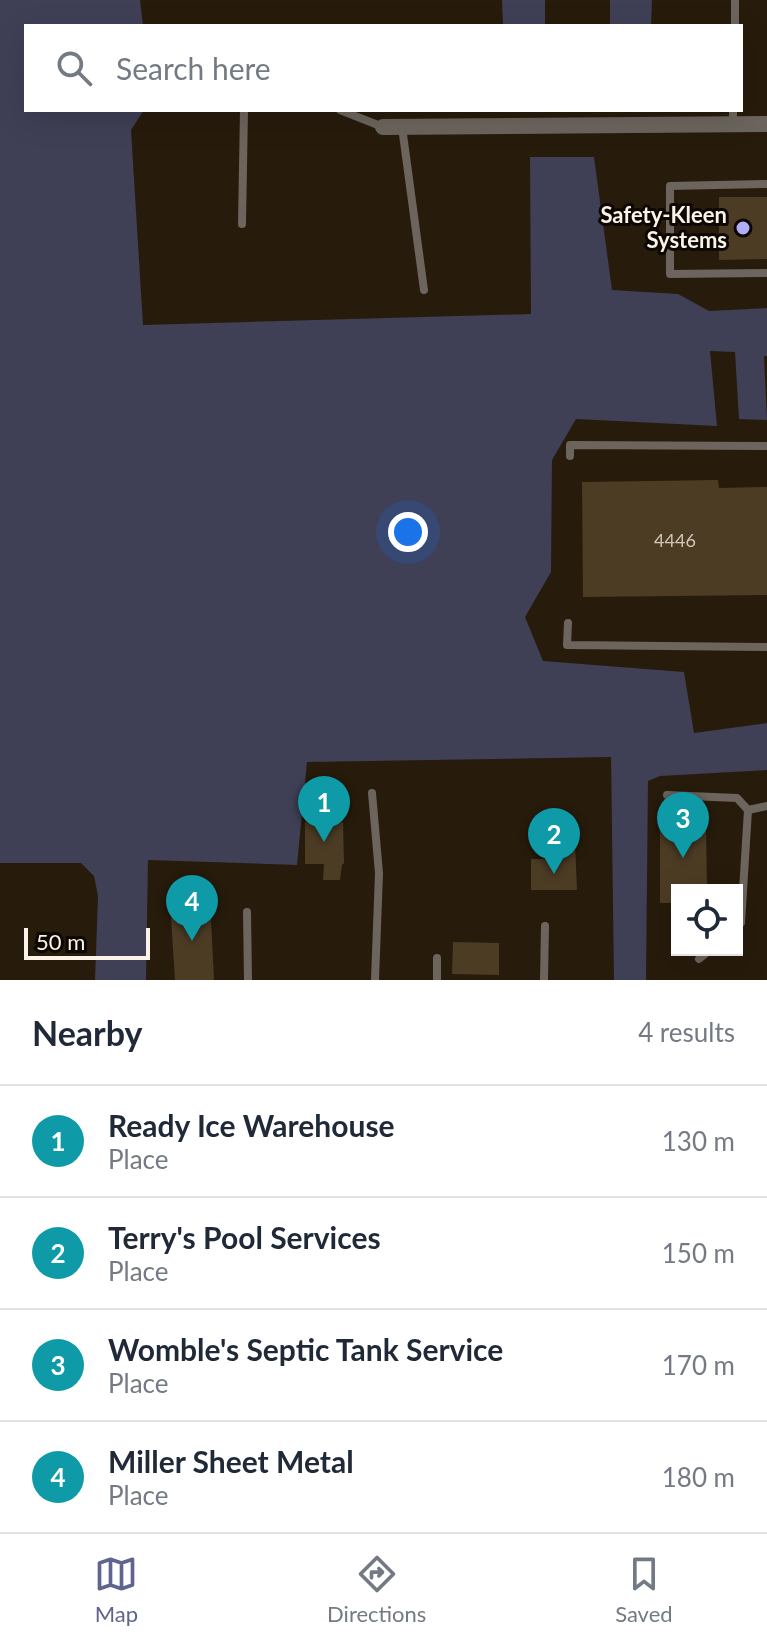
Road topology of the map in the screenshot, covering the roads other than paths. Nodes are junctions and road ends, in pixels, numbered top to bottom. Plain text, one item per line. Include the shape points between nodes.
1 (735, 0) edge
2 (735, 24) edge
3 (244, 112) edge
4 (345, 112) edge
5 (733, 117) edge
6 (565, 118) edge
7 (767, 124) edge
8 (383, 127) joint
9 (402, 127) junction
10 (767, 184) edge
11 (242, 224) dead end
12 (767, 273) edge
13 (424, 290) dead end
14 (767, 446) edge
15 (570, 456) dead end
16 (568, 623) dead end
17 (767, 647) edge
18 (372, 793) dead end
19 (667, 795) dead end
20 (767, 806) edge
21 (748, 810) junction
22 (743, 891) edge
23 (247, 912) dead end
24 (545, 926) dead end
25 (703, 956) edge
26 (437, 958) dead end
27 (699, 959) dead end
28 (248, 980) edge
29 (375, 980) edge
30 (437, 980) edge
31 (544, 980) edge

1 - 2 lane
3 - 11 lane
4 - 8 lane
5 - 6 street
5 - 7 street
6 - 9 street
8 - 9 street
9 - 13 lane
10 - 12 lane via 670,186 670,274
14 - 15 lane via 570,445
16 - 17 lane via 567,645
18 - 29 lane via 379,873
19 - 21 lane via 737,798
20 - 21 lane
21 - 22 lane
23 - 28 lane
24 - 31 lane
25 - 27 lane
26 - 30 lane

